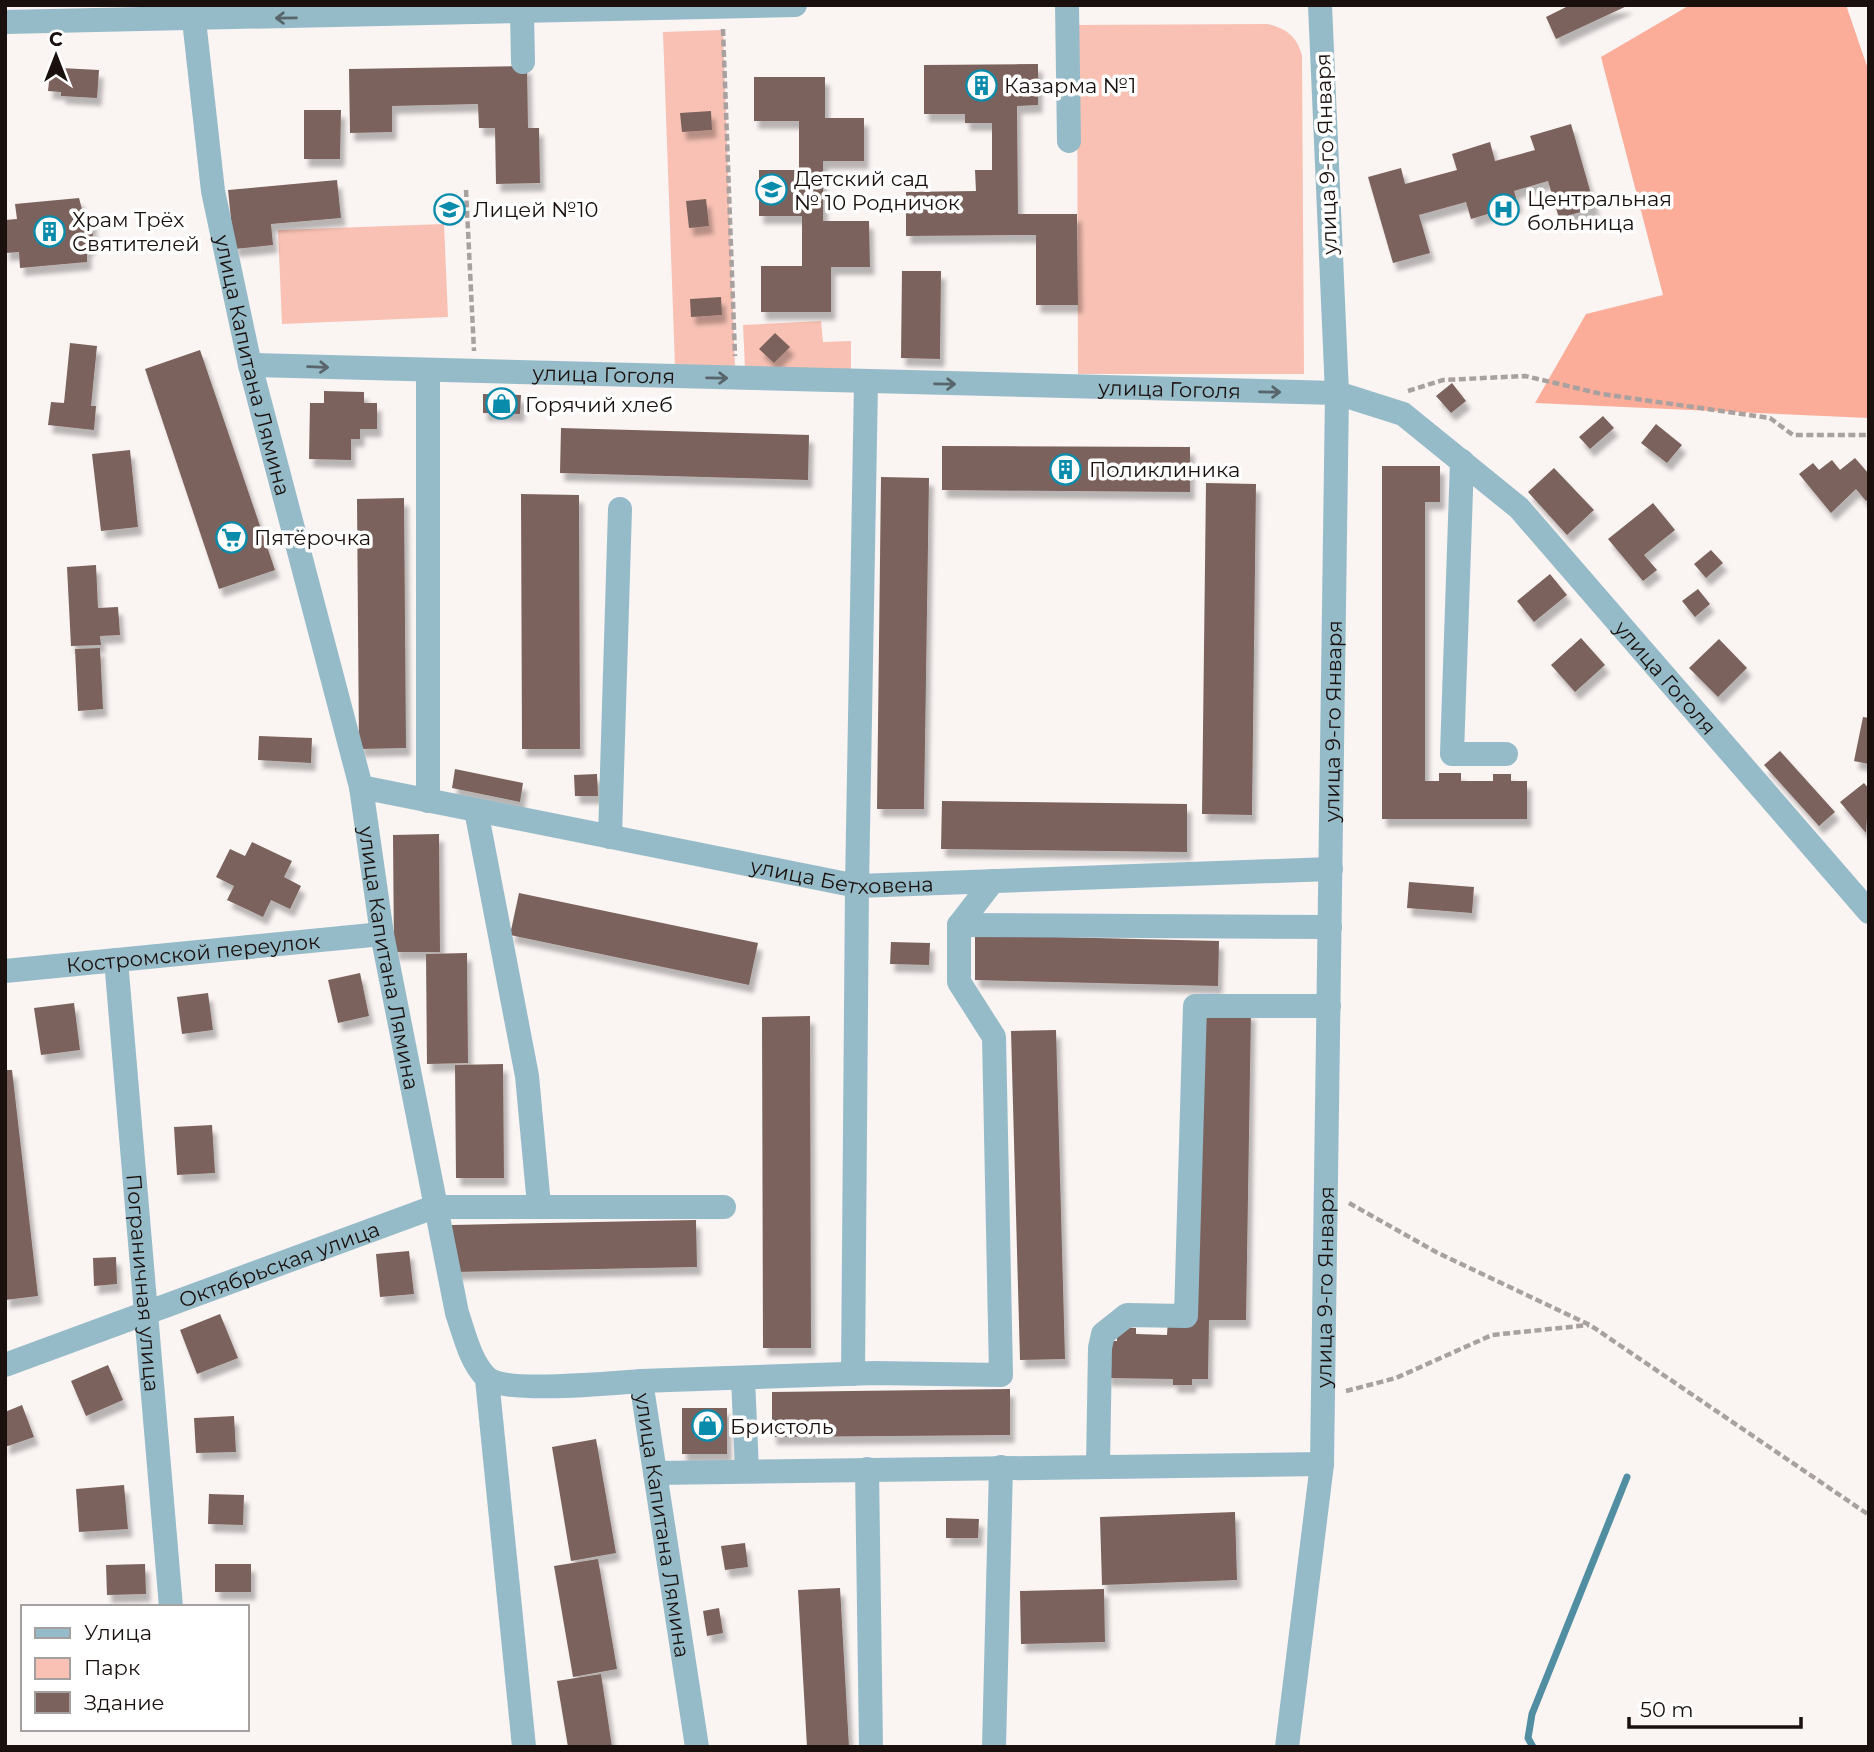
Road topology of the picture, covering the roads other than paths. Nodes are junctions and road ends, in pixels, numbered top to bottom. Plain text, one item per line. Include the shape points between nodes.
1 (795, 5) edge
2 (1067, 5) edge
3 (1320, 5) edge
4 (659, 7) edge
5 (522, 12) junction
6 (195, 13) edge
7 (5, 22) edge
8 (523, 62) dead end
9 (1069, 141) dead end
10 (250, 365) junction
11 (428, 371) junction
12 (866, 382) junction
13 (1337, 393) junction
14 (1462, 461) junction
15 (620, 509) dead end
16 (1506, 754) dead end
17 (361, 787) junction
18 (428, 801) junction
19 (476, 810) junction
20 (610, 836) junction
21 (1331, 869) junction
22 (993, 881) junction
23 (856, 886) junction
24 (1868, 911) edge
25 (958, 925) junction
26 (1330, 927) junction
27 (382, 934) junction
28 (116, 960) junction
29 (5, 971) edge
30 (1329, 1006) junction
31 (539, 1206) junction
32 (434, 1207) junction
33 (724, 1207) dead end
34 (146, 1314) junction
35 (5, 1365) edge
36 (853, 1374) junction
37 (743, 1378) junction
38 (487, 1379) junction
39 (641, 1381) junction
40 (1322, 1464) junction
41 (1098, 1466) junction
42 (1001, 1467) junction
43 (867, 1469) junction
44 (747, 1471) junction
45 (655, 1473) junction
46 (172, 1605) edge
47 (524, 1747) edge
48 (697, 1747) edge
49 (871, 1747) edge
50 (994, 1747) edge
51 (1287, 1747) edge

1 - 4 street
2 - 9 street
3 - 13 street, улица 9-го Января
4 - 5 street
5 -> 6 street
5 - 8 street
6 - 7 street
6 - 10 street, улица Капитана Лямина via 213,191
10 -> 11 street, улица Гоголя
10 - 17 street, улица Капитана Лямина
11 -> 12 street, улица Гоголя
11 - 18 street
12 -> 13 street, улица Гоголя
12 - 23 street
13 - 14 street, улица Гоголя via 1403,414
13 - 21 street, улица 9-го Января
14 - 16 street via 1452,754
14 - 24 street, улица Гоголя via 1519,508
15 - 20 street
17 - 18 street, улица Бетховена
17 - 27 street, улица Капитана Лямина
18 - 19 street, улица Бетховена
19 - 20 street, улица Бетховена
19 - 31 street via 527,1076
20 - 23 street, улица Бетховена
21 - 22 street, улица Бетховена
21 - 26 street, улица 9-го Января
22 - 23 street, улица Бетховена
22 - 25 street
23 - 36 street
25 - 26 street
25 - 36 street via 959,982 994,1037 1002,1375
26 - 30 street, улица 9-го Января
27 - 28 street, Костромской переулок
27 - 32 street, улица Капитана Лямина
28 - 29 street, Костромской переулок
28 - 34 street, Пограничная улица
30 - 40 street, улица 9-го Января
30 - 41 street via 1195,1006 1186,1316 1127,1315 1103,1334
31 - 32 street, Октябрьская улица
31 - 33 street, Октябрьская улица
32 - 34 street, Октябрьская улица
32 - 38 street, улица Капитана Лямина via 457,1313 473,1358
34 - 35 street, Октябрьская улица
34 - 46 street, Пограничная улица
36 - 37 street
37 - 39 street
37 - 44 street
38 - 39 street, улица Капитана Лямина via 510,1386
38 - 47 street
39 - 45 street, улица Капитана Лямина
40 - 41 street
40 - 51 street, улица 9-го Января
41 - 42 street
42 - 43 street
42 - 50 street
43 - 44 street
43 - 49 street
44 - 45 street
45 - 48 street, улица Капитана Лямина

